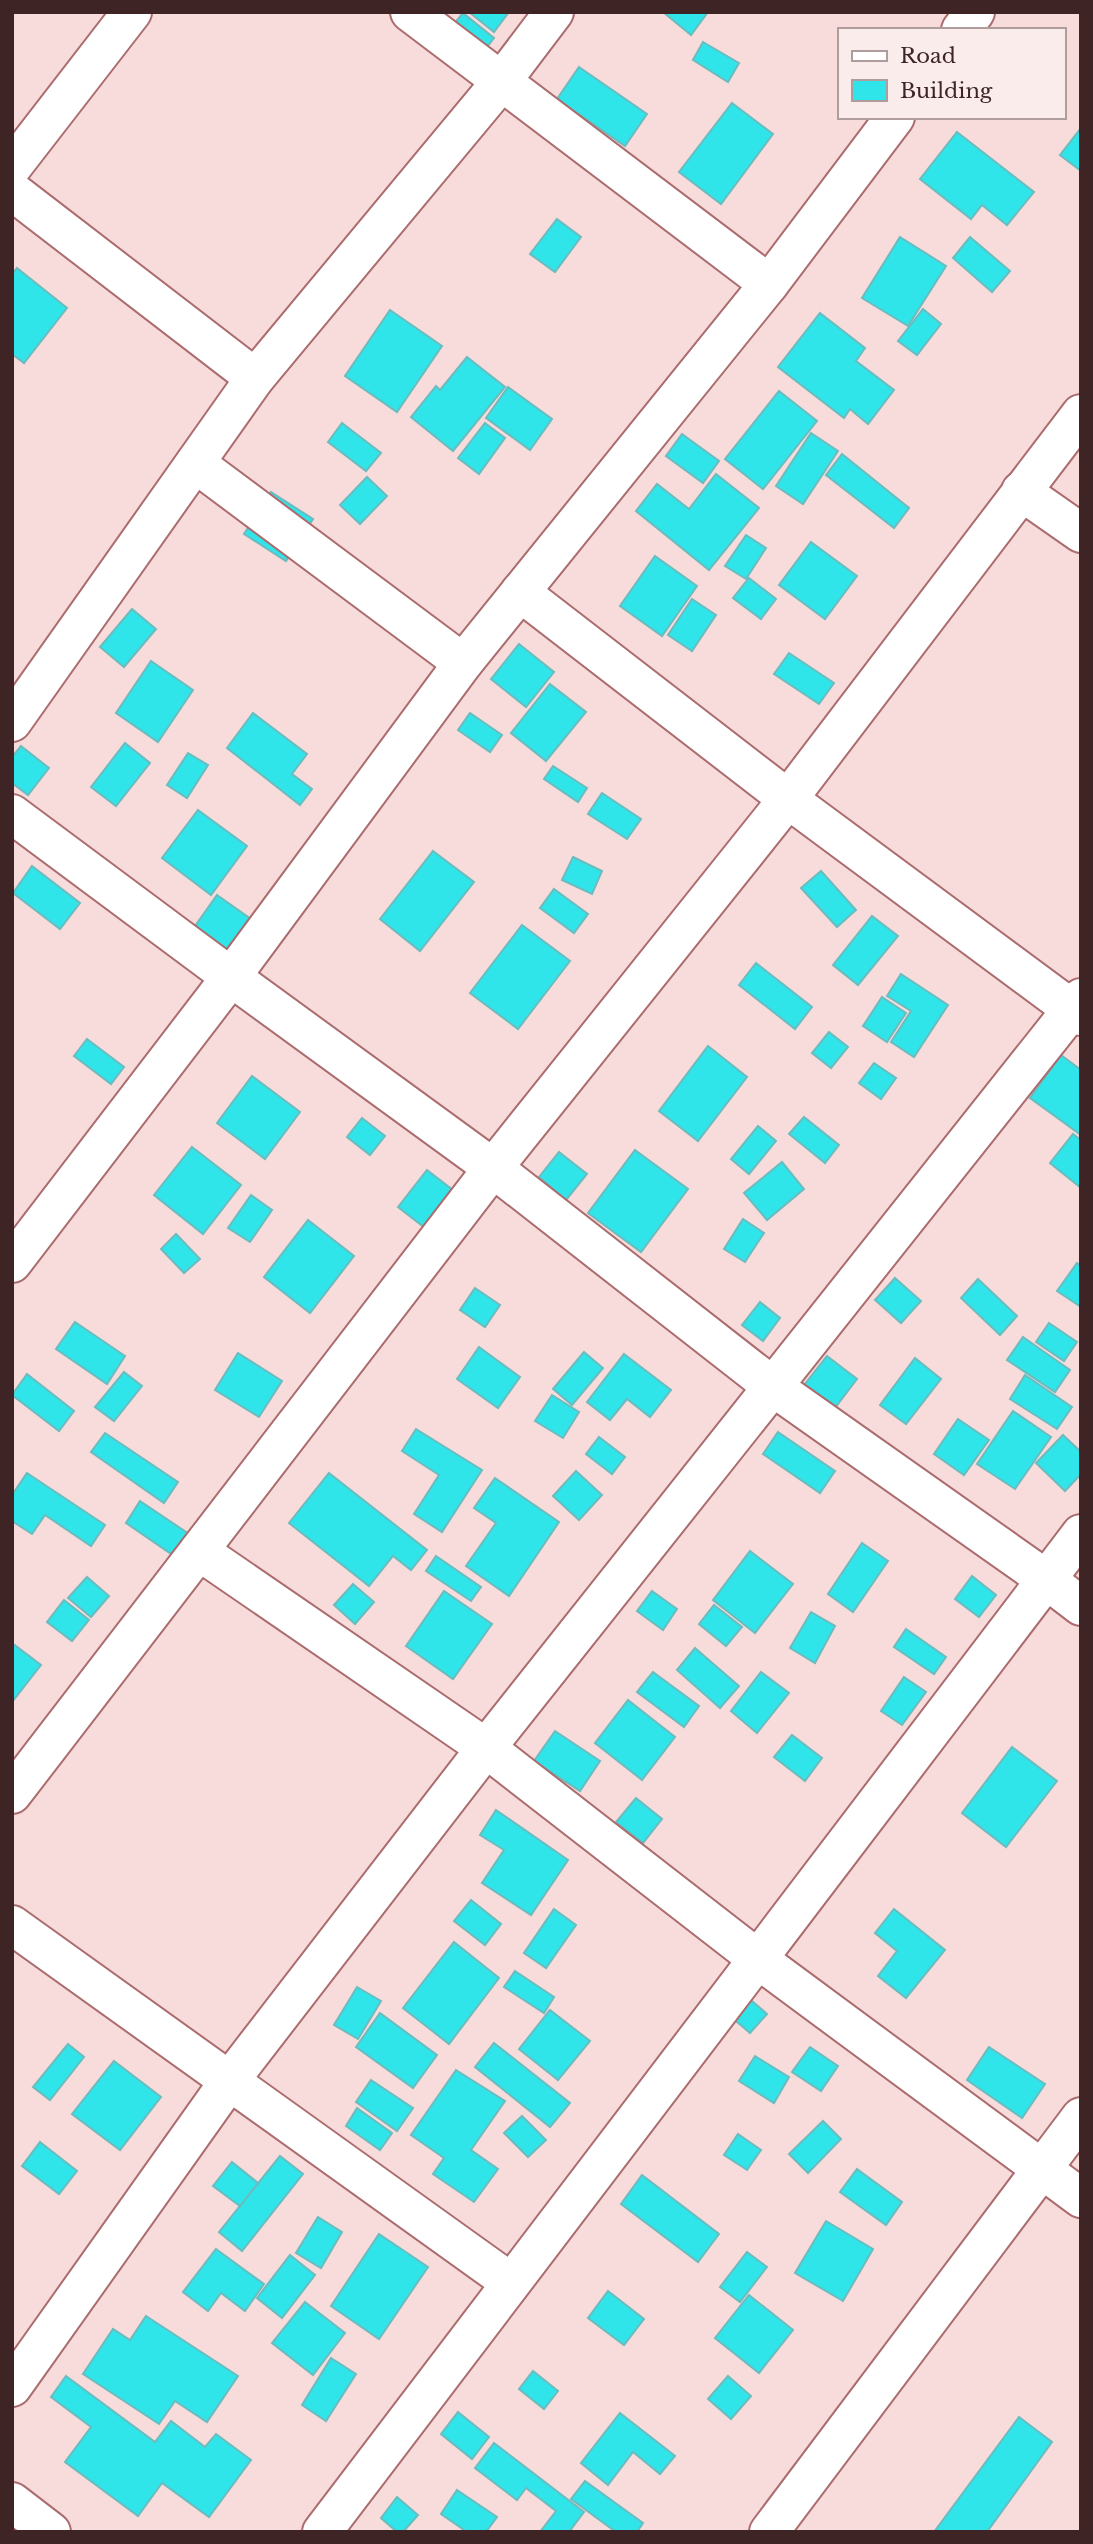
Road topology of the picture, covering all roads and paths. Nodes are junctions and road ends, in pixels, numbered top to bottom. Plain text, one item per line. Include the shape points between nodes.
1 (132, 12) edge
2 (410, 12) edge
3 (554, 12) edge
4 (975, 12) edge
5 (963, 28) edge
6 (502, 82) junction
7 (893, 119) edge
8 (12, 167) edge
9 (12, 191) edge
10 (768, 284) junction
11 (255, 378) junction
12 (1081, 414) edge
13 (195, 463) junction
14 (1021, 491) junction
15 (1081, 533) edge
16 (520, 592) junction
17 (463, 663) junction
18 (12, 722) edge
19 (788, 799) junction
20 (12, 814) edge
21 (231, 977) junction
22 (1078, 1008) edge
23 (494, 1168) junction
24 (12, 1263) edge
25 (772, 1386) junction
26 (1081, 1534) edge
27 (200, 1551) junction
28 (1047, 1580) junction
29 (1081, 1606) edge
30 (486, 1748) junction
31 (12, 1794) edge
32 (12, 1925) edge
33 (759, 1960) junction
34 (230, 2080) junction
35 (1081, 2117) edge
36 (1041, 2169) junction
37 (1081, 2198) edge
38 (510, 2282) junction
39 (12, 2387) edge
40 (12, 2502) edge
41 (51, 2532) edge
42 (322, 2532) edge
43 (769, 2532) edge

1 - 8 street
2 - 6 street
3 - 6 street
4 - 5 street
6 - 10 street
6 - 11 street
7 - 10 street
9 - 11 street
10 - 16 street
11 - 13 street
12 - 14 street
13 - 17 street
13 - 18 street
14 - 15 street
14 - 19 street
16 - 17 street
16 - 19 street
17 - 21 street
19 - 22 street
19 - 23 street
20 - 21 street
21 - 23 street
21 - 24 street
22 - 25 street
23 - 25 street
23 - 27 street
25 - 28 street
25 - 30 street
26 - 28 street
27 - 30 street
27 - 31 street
28 - 29 street
28 - 33 street
30 - 33 street
30 - 34 street
32 - 34 street
33 - 36 street
33 - 38 street
34 - 38 street
34 - 39 street
35 - 36 street
36 - 37 street
36 - 43 street
38 - 42 street
40 - 41 street

